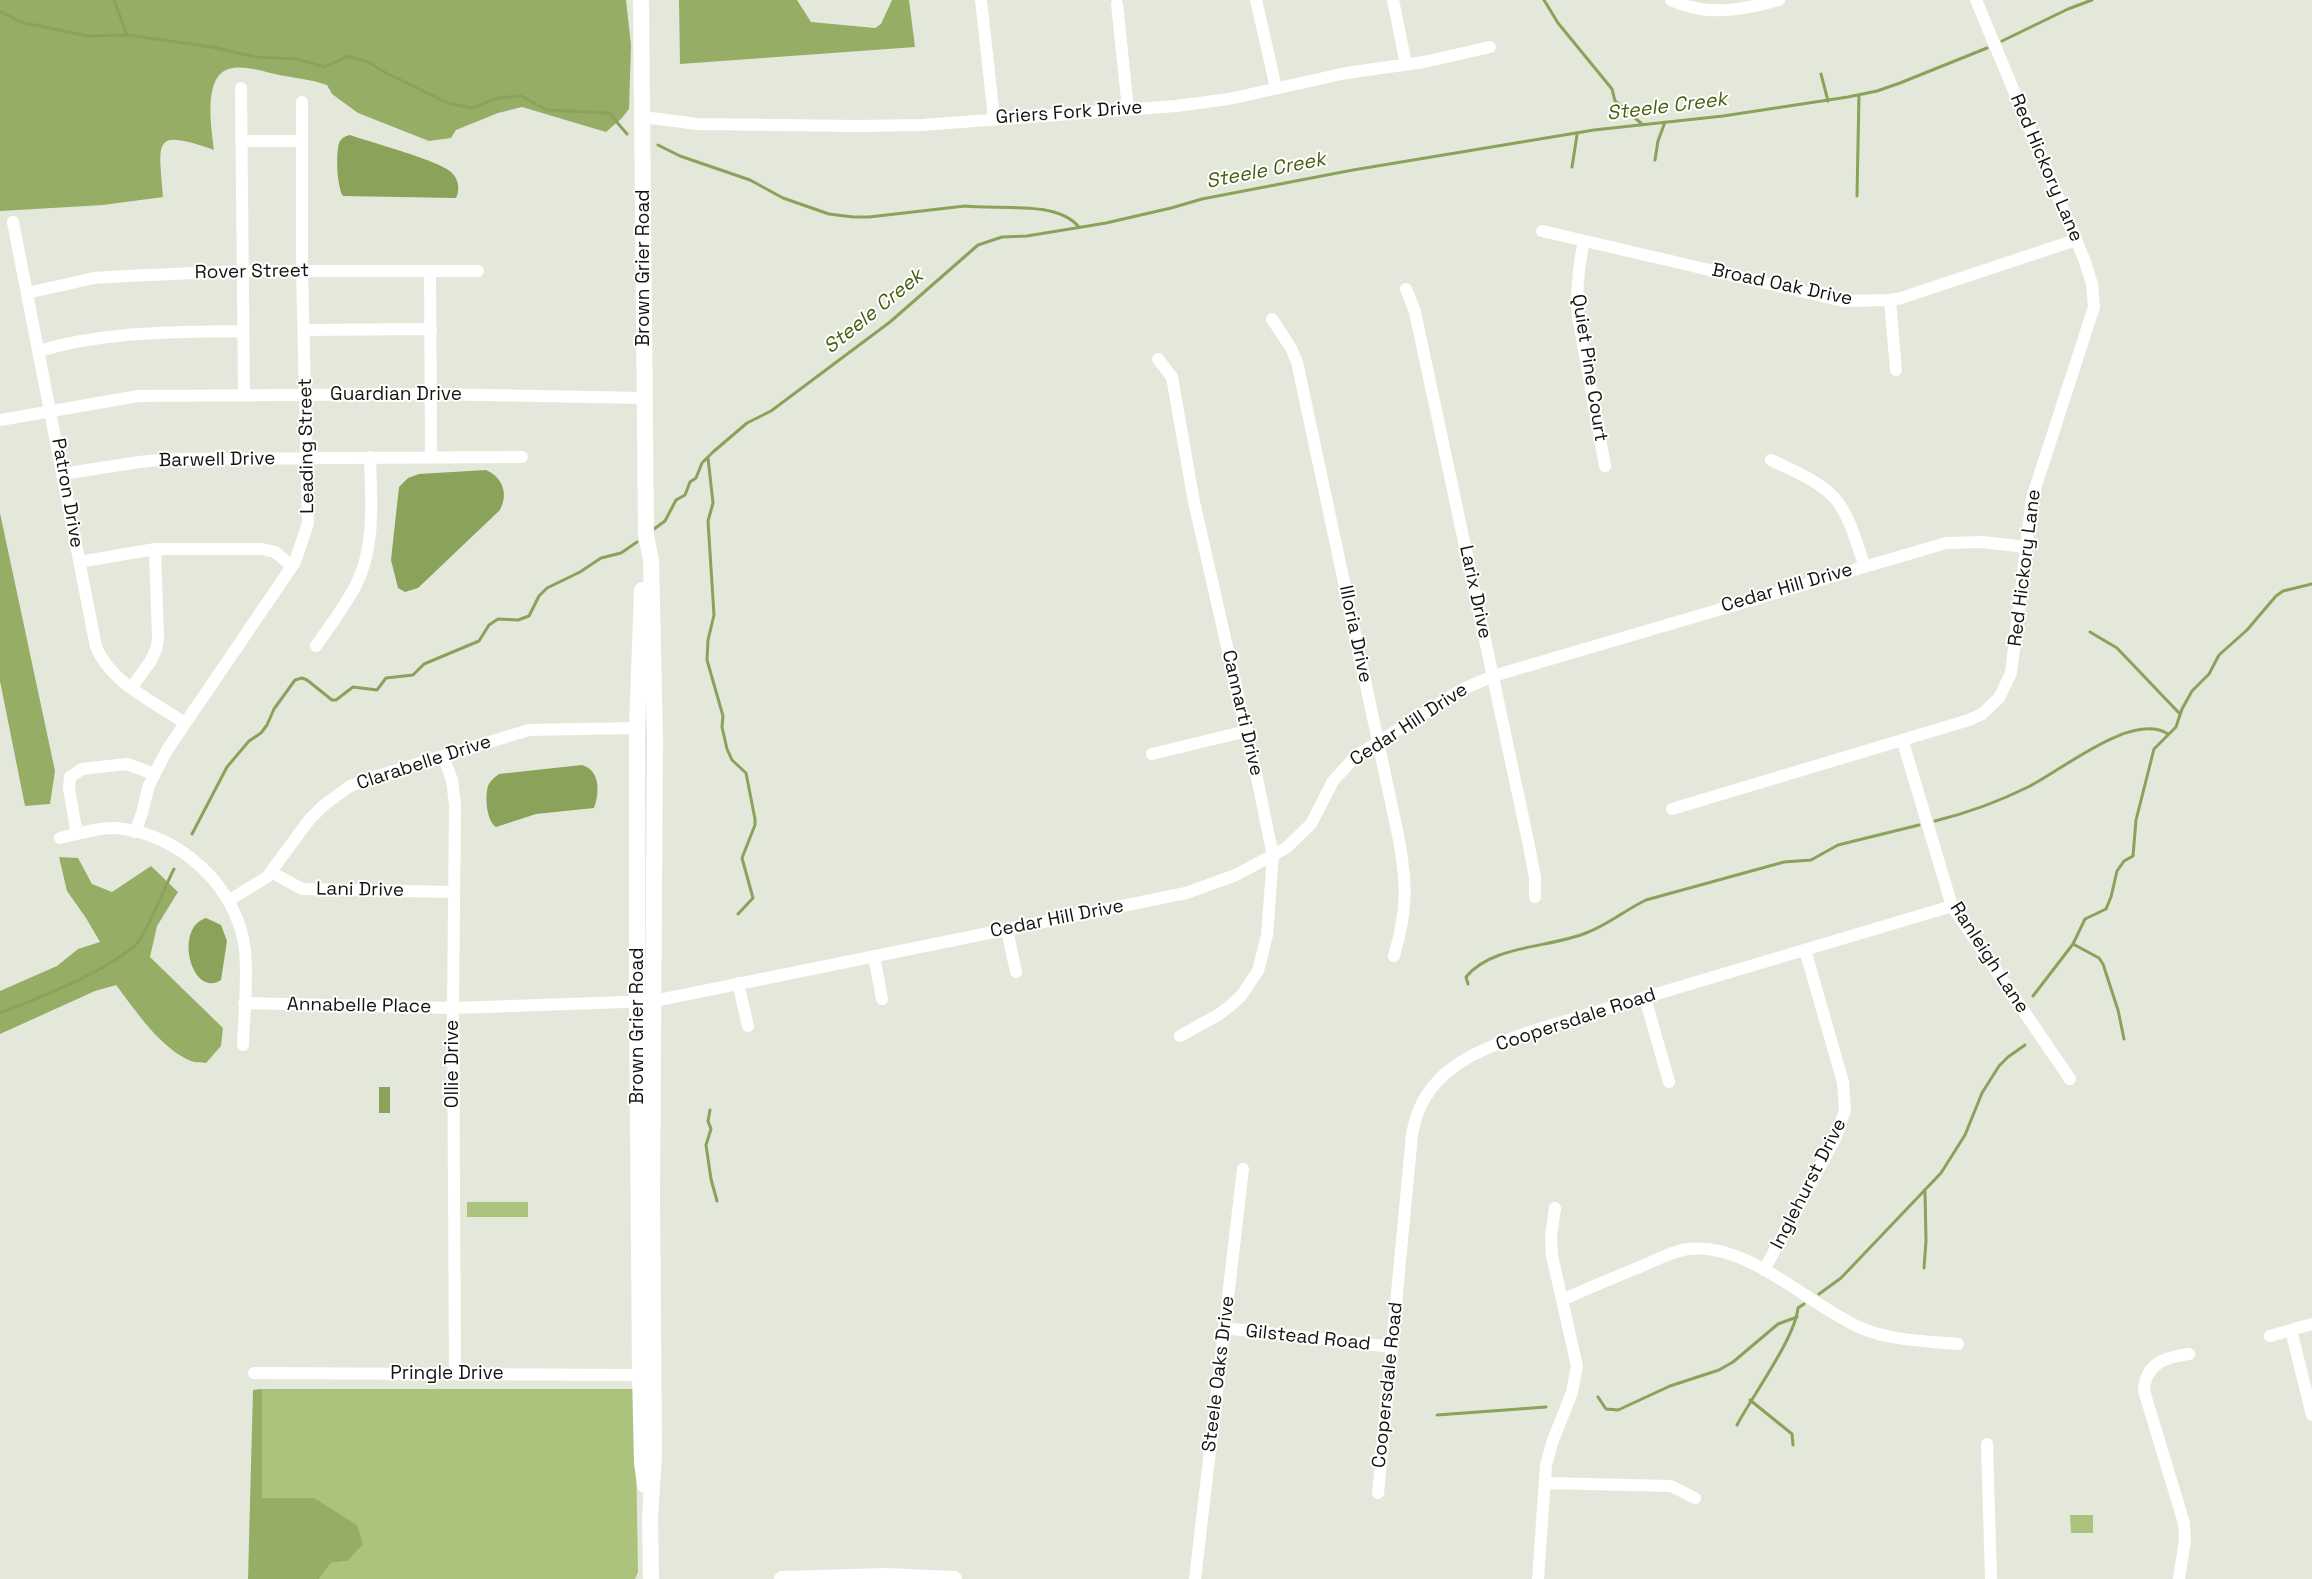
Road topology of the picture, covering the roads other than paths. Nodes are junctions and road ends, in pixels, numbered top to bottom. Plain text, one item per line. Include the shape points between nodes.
1 (641, 0) edge
2 (981, 0) edge
3 (1256, 0) edge
4 (1393, 0) edge
5 (1672, 0) edge
6 (1779, 0) edge
7 (1976, 0) edge
8 (1117, 4) dead end
9 (1490, 47) dead end
10 (1406, 64) junction
11 (241, 88) dead end
12 (1276, 88) junction
13 (302, 102) dead end
14 (1128, 109) junction
15 (643, 117) junction
16 (994, 118) junction
17 (302, 141) junction
18 (242, 142) junction
19 (13, 222) dead end
20 (1542, 231) dead end
21 (2076, 240) junction
22 (1584, 241) junction
23 (302, 271) junction
24 (430, 271) junction
25 (478, 271) dead end
26 (243, 272) junction
27 (1406, 289) dead end
28 (27, 293) junction
29 (1890, 300) junction
30 (1272, 318) dead end
31 (430, 328) junction
32 (304, 330) junction
33 (243, 331) junction
34 (39, 351) junction
35 (1158, 359) dead end
36 (1896, 370) dead end
37 (430, 394) junction
38 (244, 395) junction
39 (305, 396) junction
40 (645, 398) junction
41 (52, 411) junction
42 (0, 420) edge
43 (370, 456) junction
44 (432, 456) junction
45 (522, 456) dead end
46 (307, 458) junction
47 (1771, 460) dead end
48 (1605, 466) dead end
49 (62, 474) junction
50 (646, 536) junction
51 (2026, 547) junction
52 (155, 549) junction
53 (79, 562) junction
54 (1864, 565) junction
55 (292, 566) junction
56 (316, 646) dead end
57 (1493, 676) junction
58 (132, 687) junction
59 (185, 723) junction
60 (637, 728) junction
61 (1247, 731) junction
62 (1378, 742) junction
63 (1903, 742) junction
64 (1152, 754) dead end
65 (443, 756) junction
66 (154, 774) junction
67 (1672, 809) dead end
68 (134, 832) junction
69 (77, 834) junction
70 (60, 838) dead end
71 (1273, 856) junction
72 (271, 872) junction
73 (654, 876) junction
74 (453, 892) junction
75 (1535, 898) dead end
76 (228, 901) junction
77 (1952, 906) junction
78 (1007, 930) junction
79 (1805, 950) junction
80 (874, 956) junction
81 (1394, 956) dead end
82 (1016, 972) dead end
83 (738, 983) junction
84 (1645, 998) junction
85 (882, 999) dead end
86 (637, 1000) junction
87 (654, 1001) junction
88 (244, 1002) junction
89 (453, 1008) junction
90 (748, 1026) dead end
91 (1180, 1036) dead end
92 (243, 1045) dead end
93 (2070, 1079) dead end
94 (1669, 1082) dead end
95 (1242, 1168) dead end
96 (1555, 1208) dead end
97 (1764, 1270) junction
98 (1562, 1300) junction
99 (2312, 1324) edge
100 (1224, 1328) junction
101 (2291, 1330) junction
102 (2270, 1336) dead end
103 (1958, 1344) dead end
104 (1392, 1347) junction
105 (2189, 1354) dead end
106 (254, 1372) dead end
107 (456, 1374) junction
108 (640, 1375) junction
109 (2312, 1416) edge
110 (1987, 1444) dead end
111 (1545, 1483) junction
112 (1378, 1493) dead end
113 (1695, 1498) dead end
114 (650, 1516) junction
115 (651, 1579) edge
116 (782, 1579) edge
117 (945, 1579) edge
118 (1195, 1579) edge
119 (1538, 1579) edge
120 (1991, 1579) edge
121 (2179, 1579) edge

1 - 15 main road, Brown Grier Road
2 - 16 street
3 - 12 street
4 - 10 street
5 - 6 street via 1697,9 1723,12
7 - 21 street, Red Hickory Lane
8 - 14 street
9 - 10 street, Griers Fork Drive
10 - 12 street, Griers Fork Drive
11 - 18 street
12 - 14 street, Griers Fork Drive via 1203,103
13 - 17 street, Leading Street
14 - 16 street, Griers Fork Drive
15 - 16 street, Griers Fork Drive via 691,124 858,126 922,125
15 - 40 main road, Brown Grier Road
17 - 18 street
17 - 23 street, Leading Street
18 - 26 street
19 - 28 street, Patron Drive
20 - 22 street, Broad Oak Drive
21 - 29 street, Broad Oak Drive
21 - 51 street, Red Hickory Lane via 2092,284 2094,307 2032,498
22 - 29 street, Broad Oak Drive via 1842,302
22 - 48 street, Quiet Pine Court via 1576,284 1578,317
23 - 24 street, Rover Street
23 - 26 street, Rover Street
23 - 32 street, Leading Street
24 - 25 street, Rover Street
24 - 31 street
26 - 28 street, Rover Street via 94,278
26 - 33 street
27 - 57 street, Larix Drive via 1415,312
28 - 34 street, Patron Drive
29 - 36 street
30 - 62 street, Illoria Drive via 1297,362
31 - 32 street
31 - 37 street
32 - 39 street, Leading Street
33 - 34 street via 103,336
33 - 38 street
34 - 41 street, Patron Drive
35 - 61 street, Cannarti Drive via 1172,377 1194,502
37 - 39 street, Guardian Drive
37 - 40 street, Guardian Drive
37 - 44 street
38 - 39 street, Guardian Drive
38 - 41 street, Guardian Drive via 138,396
39 - 46 street, Leading Street
40 - 50 main road, Brown Grier Road
41 - 42 street, Guardian Drive
41 - 49 street, Patron Drive
43 - 44 street, Barwell Drive
43 - 46 street, Barwell Drive
43 - 56 street via 371,521 364,566
44 - 45 street, Barwell Drive
46 - 49 street, Barwell Drive via 171,459
46 - 55 street, Leading Street via 308,523
47 - 54 street via 1809,477 1834,496 1850,522
49 - 53 street, Patron Drive
50 - 60 main road, Brown Grier Road via 643,543
50 - 73 main road, Brown Grier Road via 651,560 653,635
51 - 54 street, Cedar Hill Drive via 1946,543
51 - 63 street, Red Hickory Lane via 2011,672 1999,698 1982,714 1969,720
52 - 53 street
52 - 55 street via 262,549 275,552
52 - 58 street via 158,639 150,662
53 - 58 street, Patron Drive via 96,647 102,661 115,676
54 - 57 street, Cedar Hill Drive
55 - 59 street, Leading Street
57 - 62 street, Cedar Hill Drive via 1461,690
57 - 75 street, Larix Drive via 1535,877
58 - 59 street, Patron Drive
59 - 66 street, Leading Street
60 - 65 street, Clarabelle Drive via 529,730
60 - 73 main road via 644,735 646,747 646,848
60 - 86 main road, Brown Grier Road
61 - 64 street
61 - 71 street, Cannarti Drive
62 - 71 street, Cedar Hill Drive via 1344,766 1311,824
62 - 81 street, Illoria Drive via 1404,870 1404,916
63 - 67 street, Red Hickory Lane
63 - 77 street, Ranleigh Lane
65 - 72 street, Clarabelle Drive via 374,777 338,794 309,820
65 - 74 street, Ollie Drive via 454,794
66 - 68 street, Leading Street
66 - 69 street via 127,764 82,768 70,777
68 - 69 street via 104,828
68 - 76 street via 159,840 194,861 214,878
69 - 70 street
71 - 78 street, Cedar Hill Drive via 1205,888
71 - 91 street, Cannarti Drive via 1267,935 1258,971 1230,1006
72 - 74 street, Lani Drive via 302,889
72 - 76 street, Clarabelle Drive
73 - 87 main road, Brown Grier Road
74 - 89 street, Ollie Drive
76 - 88 street via 245,950
77 - 79 street, Coopersdale Road
77 - 93 street, Ranleigh Lane
78 - 80 street, Cedar Hill Drive
78 - 82 street
79 - 84 street, Coopersdale Road
79 - 97 street, Inglehurst Drive via 1843,1082 1845,1110 1836,1137
80 - 83 street, Cedar Hill Drive
80 - 85 street
83 - 87 street, Cedar Hill Drive
83 - 90 street
84 - 94 street
84 - 104 street, Coopersdale Road via 1498,1043 1454,1067 1432,1086 1418,1108 1412,1135
86 - 87 street, Annabelle Place
86 - 89 street, Annabelle Place
86 - 108 main road, Brown Grier Road
87 - 114 main road, Brown Grier Road via 654,1454
88 - 89 street, Annabelle Place
88 - 92 street
89 - 107 street, Ollie Drive
95 - 100 street, Steele Oaks Drive
96 - 98 street via 1552,1256
97 - 98 street via 1722,1252 1688,1249
97 - 103 street via 1868,1331 1890,1337
98 - 111 street via 1575,1352 1576,1381 1552,1443
99 - 101 street
100 - 104 street, Gilstead Road
100 - 118 street, Steele Oaks Drive
101 - 102 street
101 - 109 street
104 - 112 street, Coopersdale Road
105 - 121 street via 2165,1358 2154,1366 2146,1377 2144,1390 2184,1523
106 - 107 street, Pringle Drive
107 - 108 street, Pringle Drive
108 - 114 main road, Brown Grier Road via 642,1463
110 - 120 street
111 - 113 street via 1671,1486
111 - 119 street
114 - 115 main road, Brown Grier Road
116 - 117 main road via 842,1576

